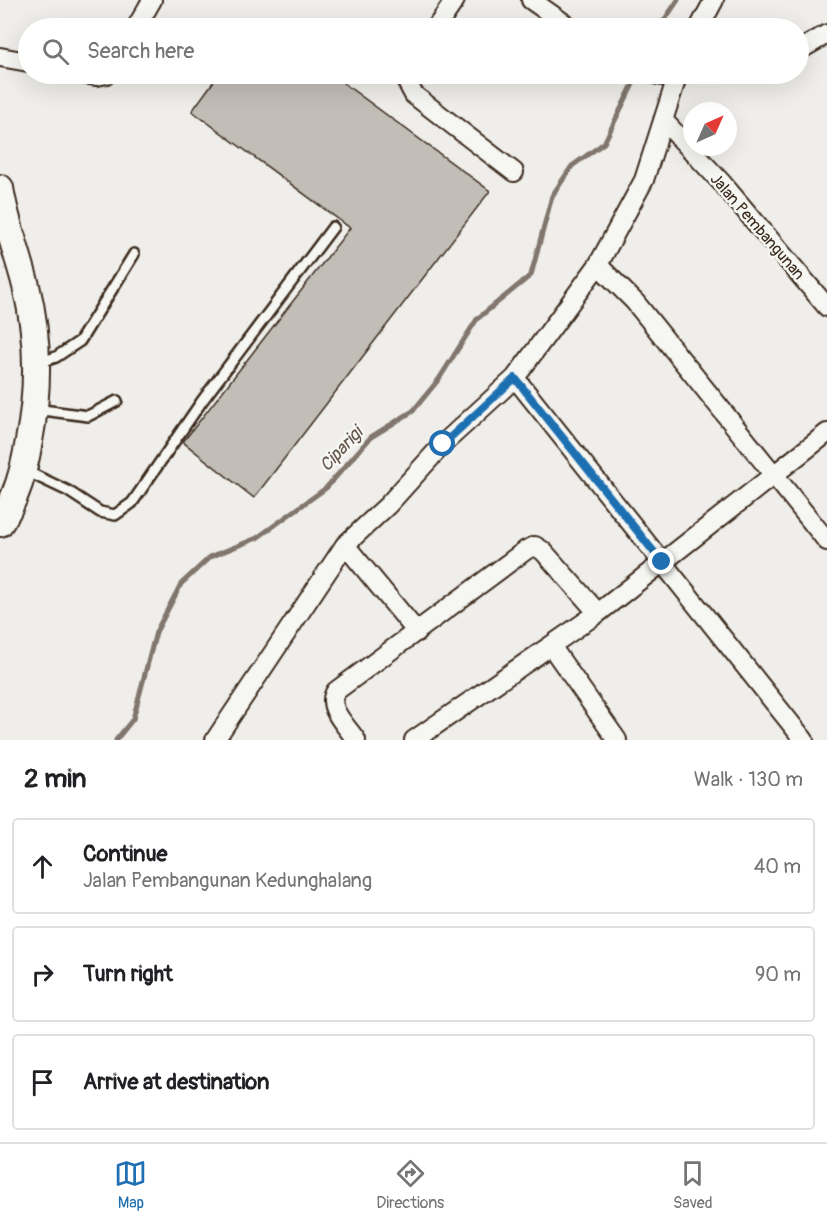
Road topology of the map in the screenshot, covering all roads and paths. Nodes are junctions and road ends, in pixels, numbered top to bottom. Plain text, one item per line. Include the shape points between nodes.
1 (152, 0) edge
2 (455, 0) edge
3 (531, 0) edge
4 (714, 0) edge
5 (142, 18) edge
6 (443, 18) edge
7 (557, 18) edge
8 (704, 18) edge
9 (827, 34) edge
10 (809, 45) edge
11 (0, 57) edge
12 (18, 60) edge
13 (408, 84) edge
14 (674, 84) edge
15 (663, 120) junction
16 (514, 172) dead end
17 (0, 188) edge
18 (333, 227) dead end
19 (134, 254) dead end
20 (598, 265) junction
21 (827, 307) edge
22 (38, 363) junction
23 (515, 378) junction
24 (117, 401) dead end
25 (35, 409) junction
26 (827, 433) edge
27 (24, 470) junction
28 (772, 473) junction
29 (0, 523) edge
30 (827, 541) edge
31 (345, 545) junction
32 (662, 562) junction
33 (597, 613) junction
34 (417, 632) junction
35 (551, 646) junction
36 (215, 740) edge
37 (356, 740) edge
38 (414, 740) edge
39 (616, 740) edge
40 (804, 740) edge

1 - 5 street
2 - 6 street
3 - 7 street
4 - 8 street
9 - 10 street
11 - 12 street
13 - 16 street via 414,95
14 - 15 street
15 - 20 street via 644,180
15 - 21 street, Jalan Pembangunan
17 - 22 main road via 33,315
18 - 27 lane via 202,401 132,503 115,515 100,512
19 - 22 lane via 81,341
20 - 23 street
20 - 28 street via 635,302
22 - 25 main road
23 - 31 street via 443,444
23 - 32 street
24 - 25 lane via 88,416
25 - 27 main road
26 - 28 street
27 - 29 main road via 11,508
28 - 30 street
28 - 32 street
31 - 34 street
31 - 36 street
32 - 33 street
32 - 40 street
33 - 34 street via 535,546
33 - 35 street
34 - 37 street via 336,691 332,698 333,706
35 - 38 street
35 - 39 street

